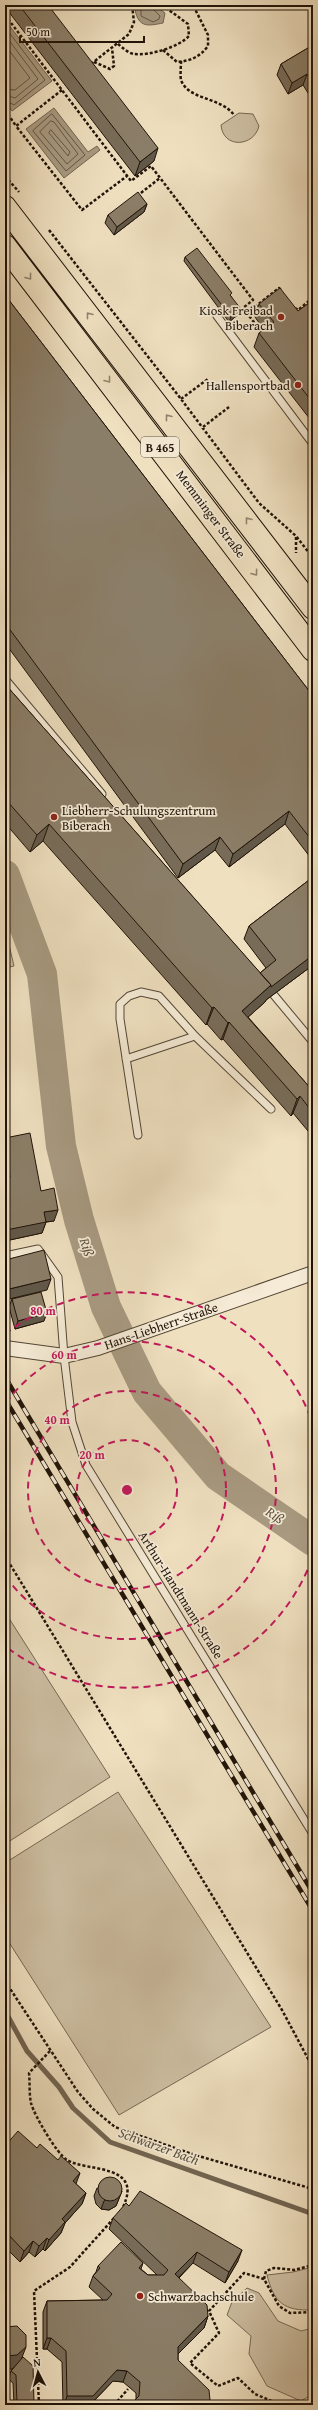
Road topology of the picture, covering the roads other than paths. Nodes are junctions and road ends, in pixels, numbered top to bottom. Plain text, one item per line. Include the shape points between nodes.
1 (12, 200) edge
2 (5, 246) edge
3 (217, 316) dead end
4 (313, 444) edge
5 (313, 608) edge
6 (313, 650) edge
7 (5, 679) edge
8 (108, 801) edge
9 (273, 994) edge
10 (195, 1036) junction
11 (313, 1042) edge
12 (126, 1059) junction
13 (271, 1109) dead end
14 (138, 1135) dead end
15 (5, 1256) edge
16 (313, 1273) edge
17 (5, 1348) edge
18 (64, 1356) junction
19 (313, 1834) edge

5 -> 1 main road, Memminger Straße / B 465
2 -> 6 main road, Memminger Straße / B 465
3 - 4 lane
7 - 8 lane
9 - 11 lane
10 - 12 lane
10 - 12 lane via 160,996 141,992 129,996 120,1004
10 - 13 lane
12 - 14 lane
15 - 18 lane, Arthur-Handtmann-Straße via 38,1249 58,1276
16 - 18 street, Hans-Liebherr-Straße via 98,1348
17 - 18 street, Hans-Liebherr-Straße
18 - 19 lane, Arthur-Handtmann-Straße via 72,1422 86,1465

